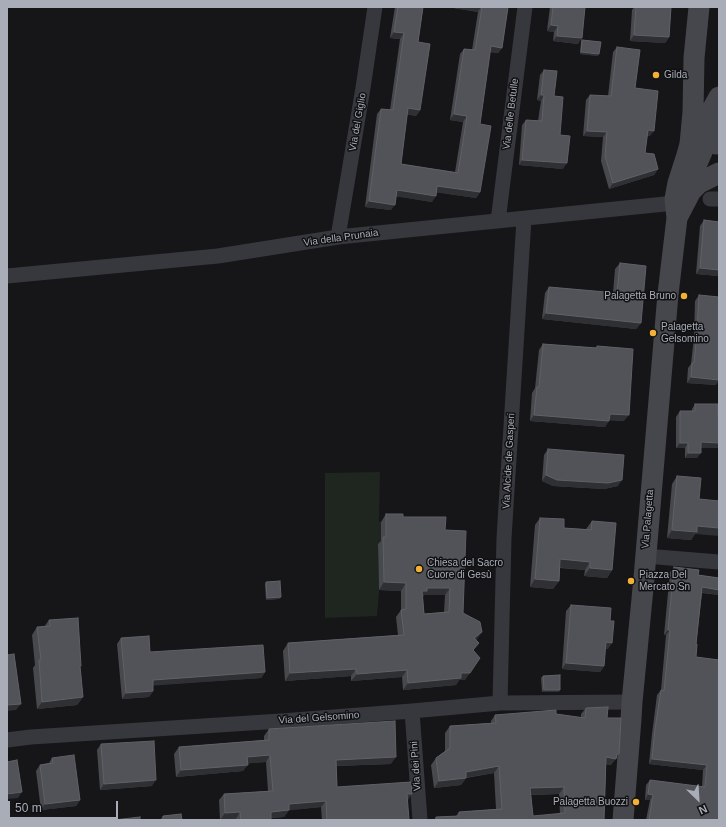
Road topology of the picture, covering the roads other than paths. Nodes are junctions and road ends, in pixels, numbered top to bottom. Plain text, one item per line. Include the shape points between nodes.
1 (375, 7) edge
2 (525, 7) edge
3 (699, 7) edge
4 (694, 58) junction
5 (716, 103) edge
6 (715, 139) edge
7 (719, 173) edge
8 (676, 205) junction
9 (524, 219) junction
10 (498, 221) junction
11 (338, 237) junction
12 (7, 276) edge
13 (645, 556) junction
14 (719, 562) edge
15 (632, 702) junction
16 (500, 703) junction
17 (412, 711) junction
18 (7, 740) edge
19 (420, 820) edge
20 (623, 820) edge

1 - 11 street, Via del Giglio via 364,88
2 - 10 street, Via delle Betulle
3 - 4 street, Via Palagetta
4 - 5 street, Via Palagetta
4 - 8 street, Via Palagetta via 690,144 678,183
5 - 6 street, Via Palagetta via 711,118
6 - 8 street, Via Palagetta via 698,162
7 - 8 street, Via Palagetta via 699,183
8 - 9 street, Via della Prunaia
8 - 13 street, Via Palagetta
9 - 10 street, Via della Prunaia
9 - 16 street, Via Alcide de Gasperi via 504,538
10 - 11 street, Via della Prunaia
11 - 12 street, Via della Prunaia via 218,256
13 - 14 street
13 - 15 street, Via Palagetta
15 - 16 street, Via del Gelsomino
15 - 20 street, Via Palagetta
16 - 17 street, Via del Gelsomino
17 - 18 street, Via del Gelsomino
17 - 19 street, Via dei Pini

